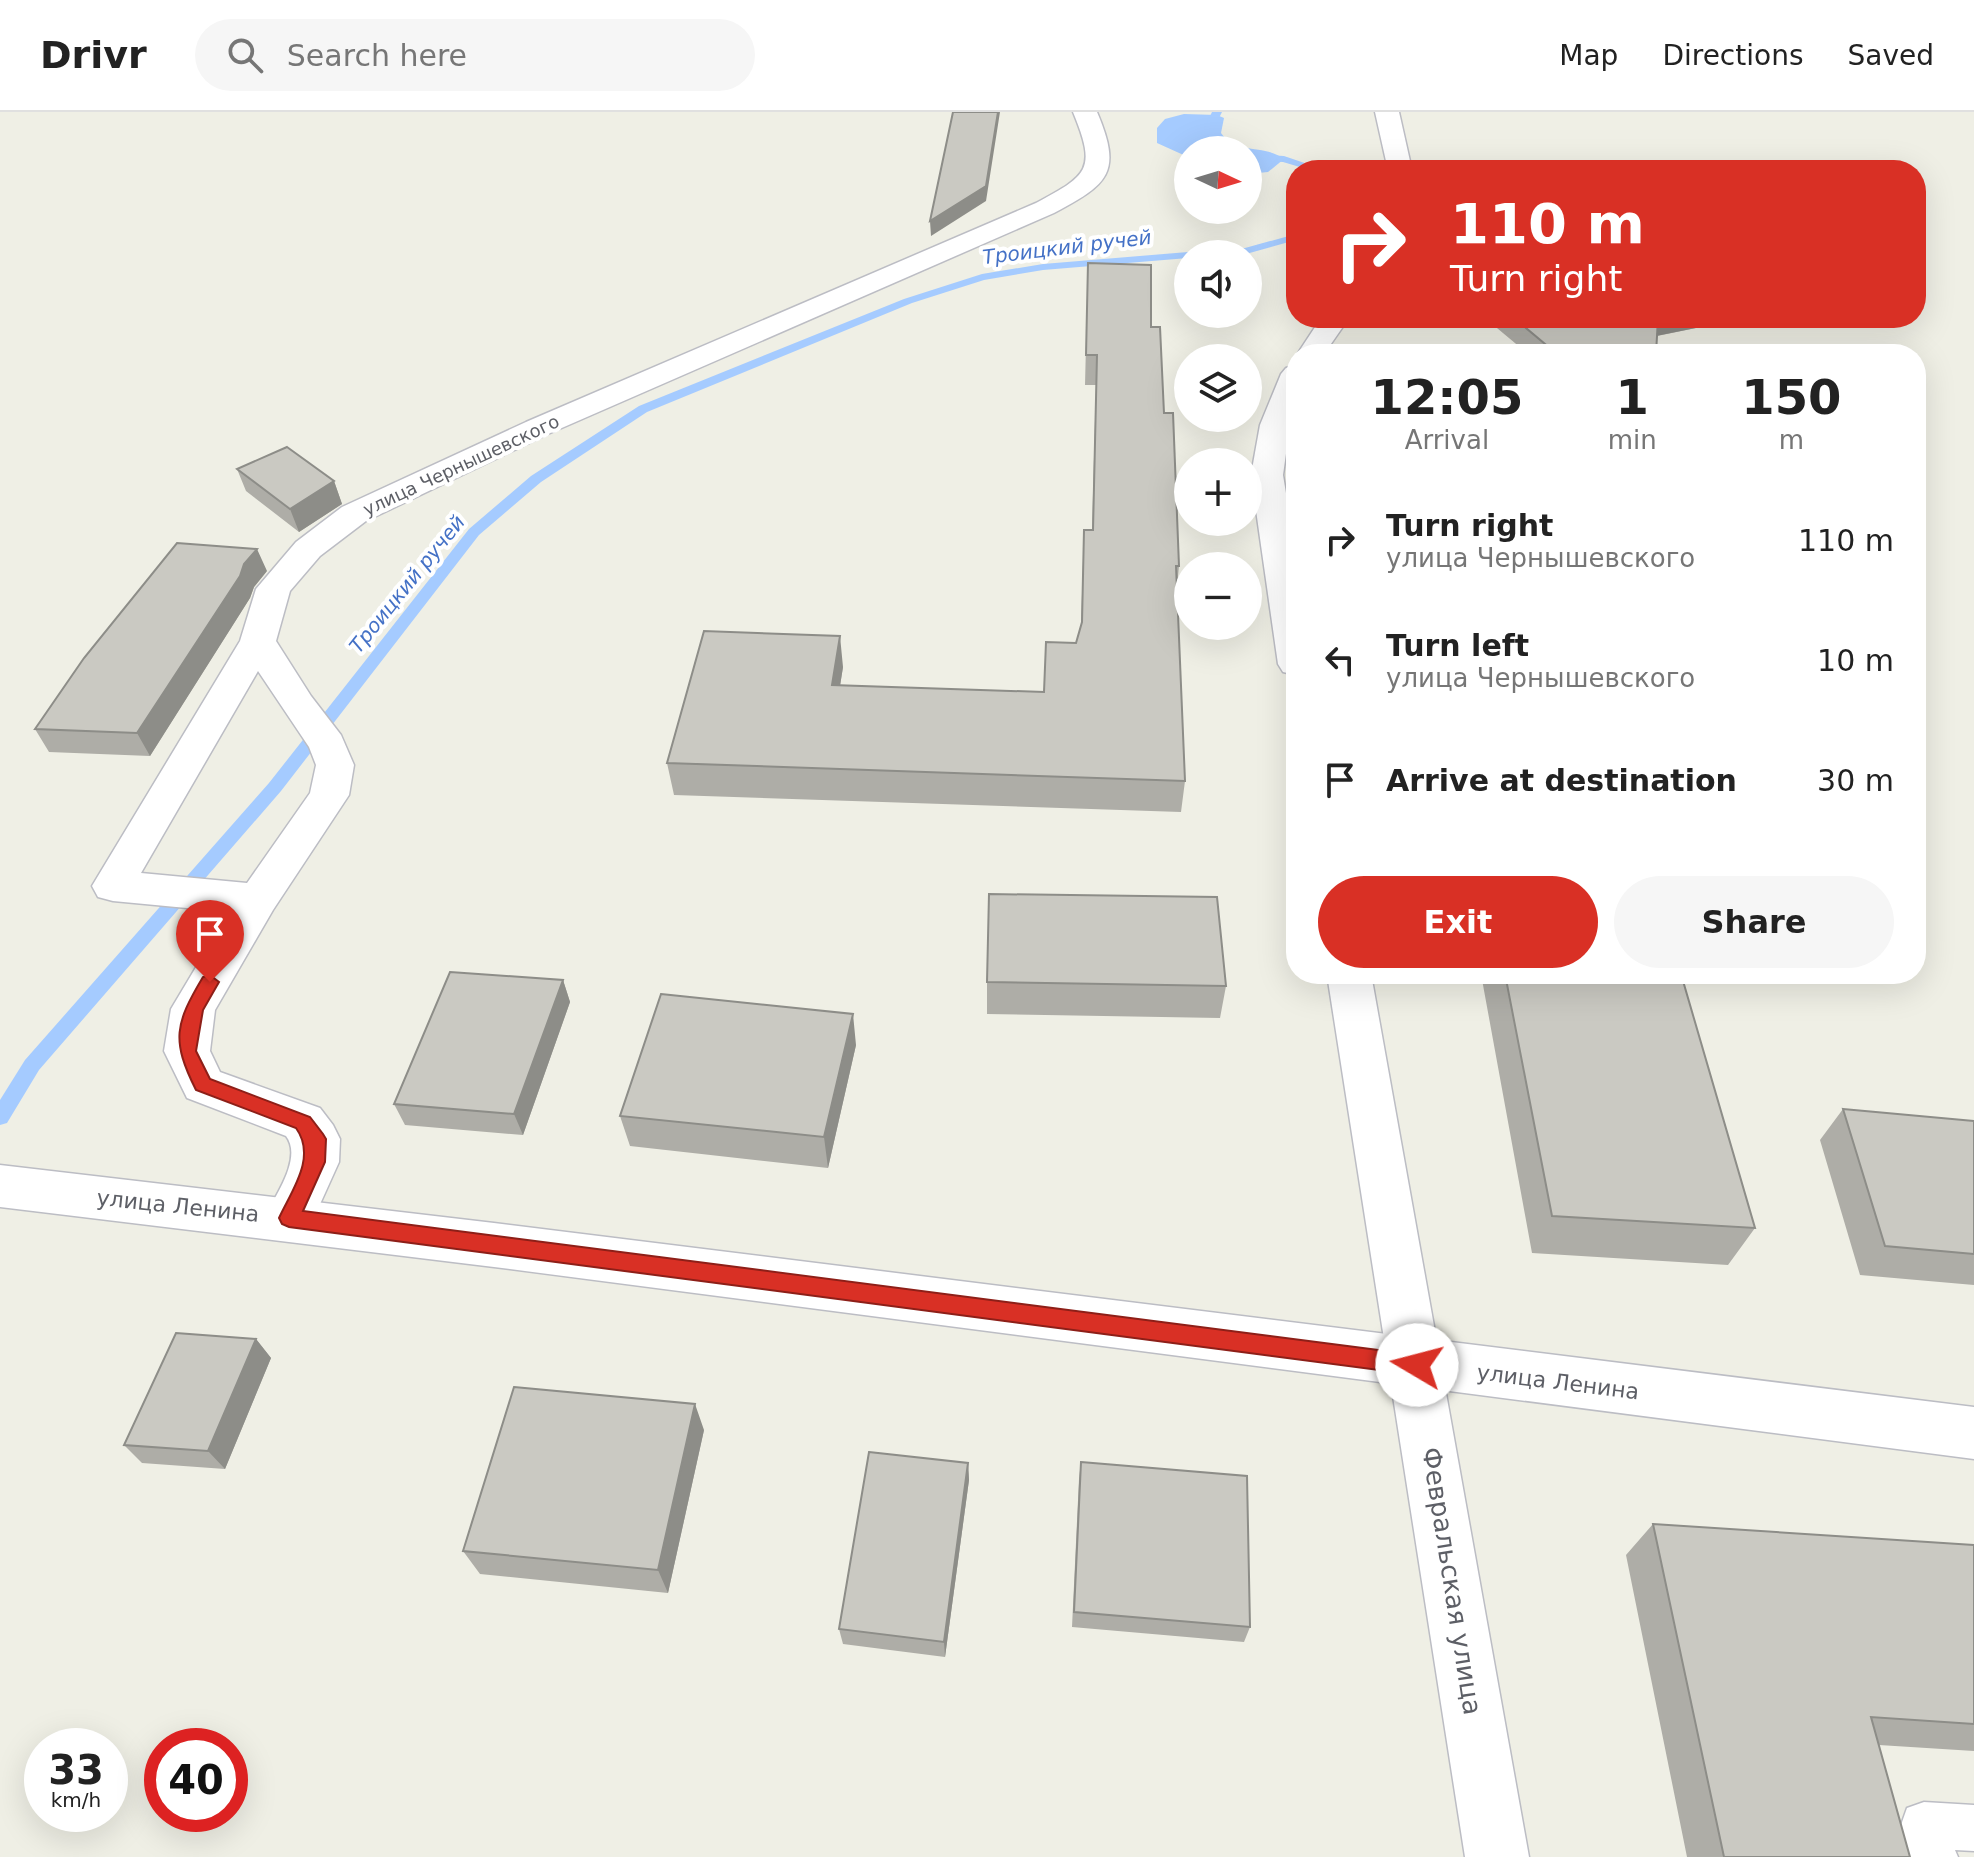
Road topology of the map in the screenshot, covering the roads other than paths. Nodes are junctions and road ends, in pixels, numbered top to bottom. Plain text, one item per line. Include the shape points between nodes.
1 (1085, 112) edge
2 (1387, 112) edge
3 (1398, 160) edge
4 (1286, 398) edge
5 (1286, 599) edge
6 (258, 641) junction
7 (238, 898) junction
8 (1351, 984) edge
9 (0, 1186) edge
10 (289, 1218) junction
11 (1417, 1365) junction
12 (1974, 1433) edge
13 (1974, 1828) edge
14 (1497, 1857) edge
15 (1934, 1857) edge

1 - 6 street, улица Чернышевского via 1098,143 1098,165 1084,187 354,514 308,549 273,589
2 - 3 street
4 - 5 street via 1275,425 1267,475
6 - 7 street via 327,744 335,765 329,795
6 - 7 street, улица Чернышевского via 113,886
7 - 10 street via 193,1009 187,1051 203,1085 303,1122 316,1139 315,1162
8 - 11 street, Февральская улица
9 - 10 street, улица Ленина
10 - 11 street, улица Ленина
11 - 12 street, улица Ленина
11 - 14 street, Февральская улица
13 - 15 lane via 1924,1825

